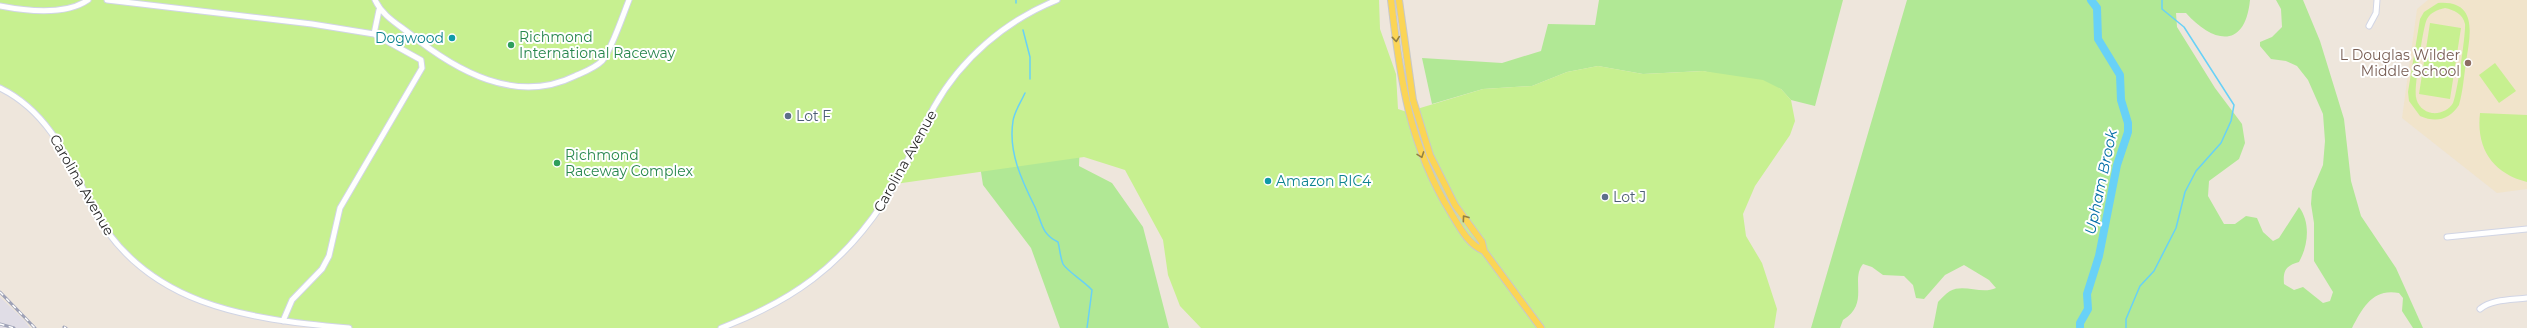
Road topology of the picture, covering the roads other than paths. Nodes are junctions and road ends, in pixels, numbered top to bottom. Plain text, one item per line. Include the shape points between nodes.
1 (88, 0) edge
2 (107, 0) edge
3 (375, 0) edge
4 (629, 0) edge
5 (1057, 0) edge
6 (1391, 0) edge
7 (1399, 0) edge
8 (2377, 0) edge
9 (0, 6) edge
10 (379, 10) junction
11 (2369, 26) dead end
12 (374, 34) junction
13 (0, 88) edge
14 (2527, 229) edge
15 (2447, 237) dead end
16 (1484, 251) junction
17 (2527, 298) edge
18 (2480, 309) dead end
19 (283, 321) junction
20 (348, 328) edge
21 (722, 328) edge
22 (1541, 328) edge

1 - 9 street via 80,6 43,10
2 - 12 street via 312,24
3 - 10 street
4 - 10 street via 602,61 567,81 544,88 505,85 470,73 428,49
5 - 21 street, Carolina Avenue via 1017,20 985,44 955,75 935,106 884,203 839,258 779,304
6 -> 16 main road via 1407,112 1424,164 1462,232 1475,247
16 -> 7 main road via 1482,242 1455,205 1430,155 1413,100
8 - 11 street via 2376,13
10 - 12 street
12 - 19 street via 421,60 422,68 340,208 329,256 322,269 292,300
13 - 19 street, Carolina Avenue via 31,109 47,126 64,149 102,223 136,265 167,286 198,300 245,315
14 - 15 street
16 - 22 main road
17 - 18 street via 2486,304
19 - 20 street, Carolina Avenue

